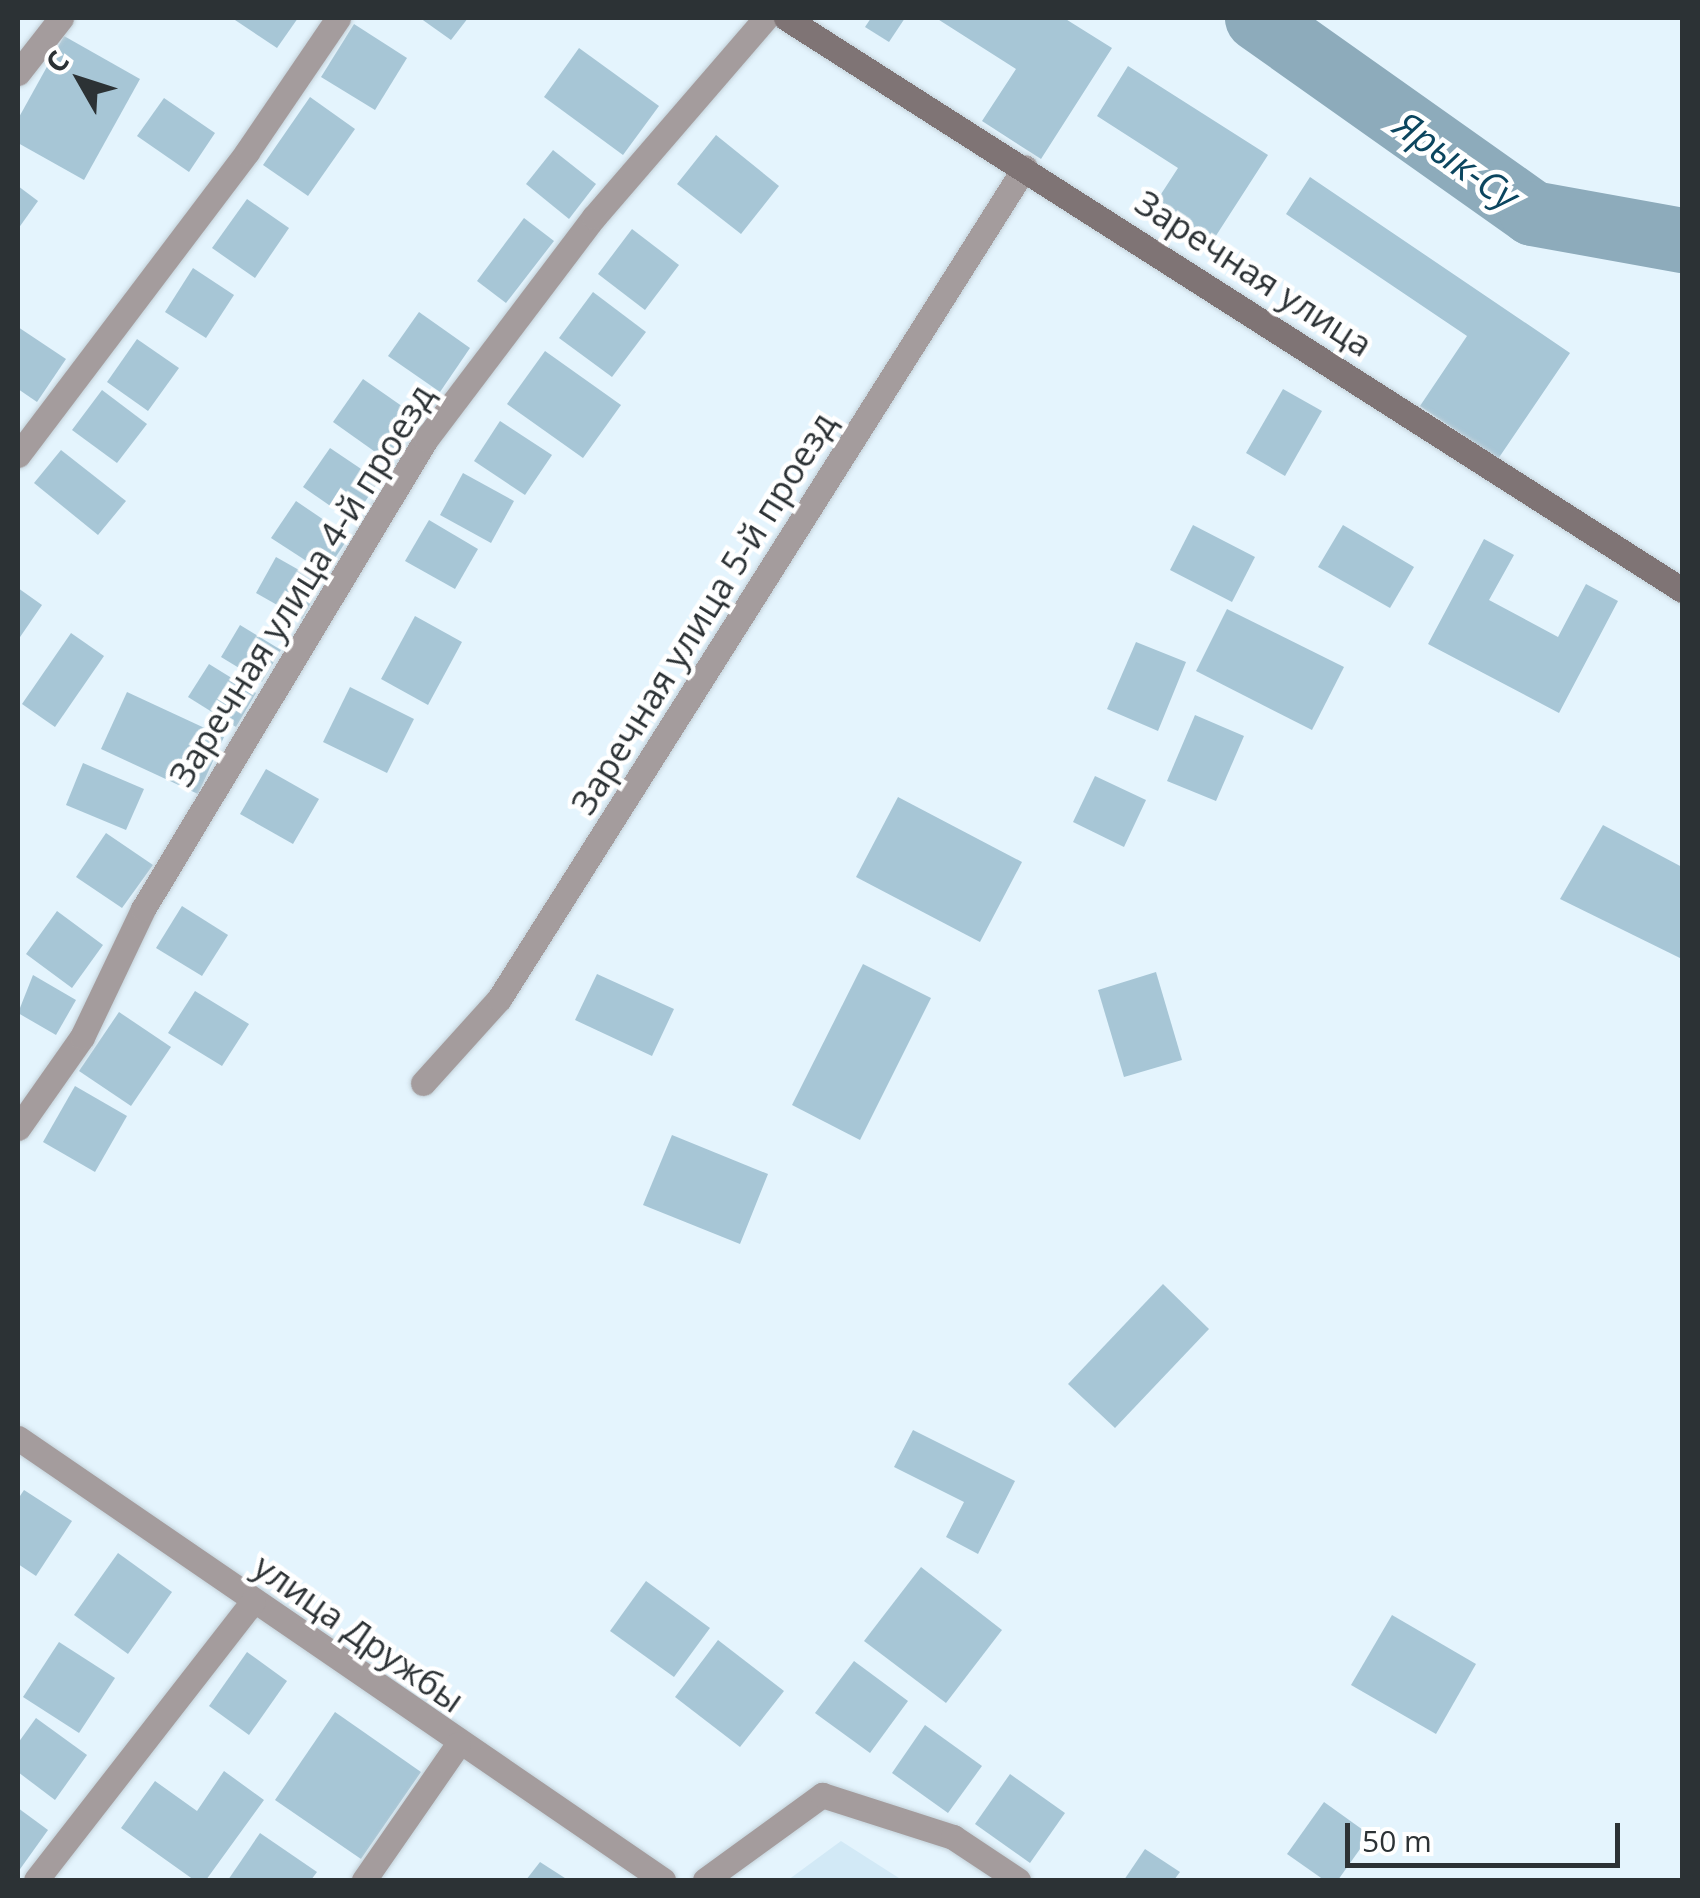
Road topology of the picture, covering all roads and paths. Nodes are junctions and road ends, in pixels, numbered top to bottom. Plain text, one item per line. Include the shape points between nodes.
1 (61, 18) edge
2 (338, 18) edge
3 (766, 18) edge
4 (786, 18) edge
5 (18, 73) edge
6 (1026, 167) junction
7 (18, 456) edge
8 (1682, 590) edge
9 (423, 1083) dead end
10 (18, 1128) edge
11 (18, 1438) edge
12 (252, 1601) junction
13 (458, 1744) junction
14 (36, 1880) edge
15 (364, 1880) edge
16 (663, 1880) edge
17 (705, 1880) edge
18 (1018, 1880) edge

1 - 5 street
2 - 7 street via 247,152
3 - 10 street, Заречная улица 4-й проезд via 594,217 426,439 143,909 82,1037
4 - 6 main road, Заречная улица
6 - 8 main road, Заречная улица
6 - 9 street, Заречная улица 5-й проезд via 499,1000
11 - 12 street, улица Дружбы
12 - 13 street, улица Дружбы
12 - 14 street
13 - 15 street
13 - 16 street, улица Дружбы
17 - 18 street via 822,1795 953,1837

